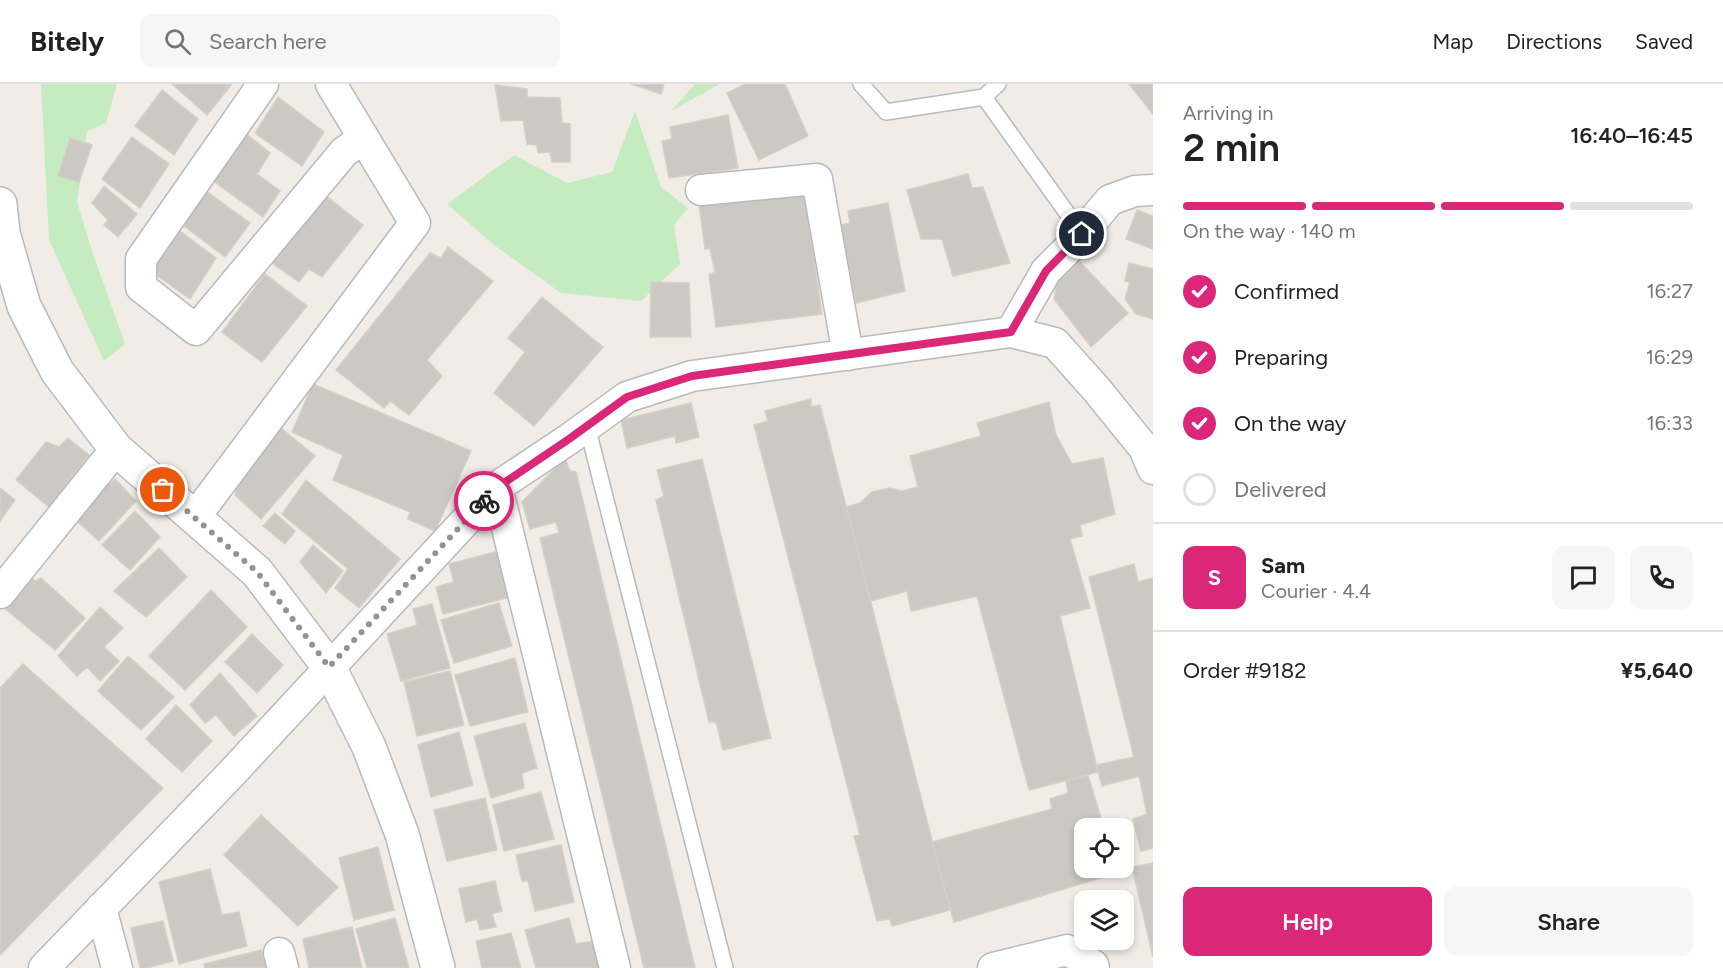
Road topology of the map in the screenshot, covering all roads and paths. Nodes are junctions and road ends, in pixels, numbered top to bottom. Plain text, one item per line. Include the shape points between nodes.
1 (263, 84) edge
2 (331, 84) edge
3 (861, 84) edge
4 (998, 84) edge
5 (984, 97) junction
6 (364, 138) junction
7 (701, 190) dead end
8 (1153, 190) edge
9 (0, 204) edge
10 (1082, 234) junction
11 (1011, 332) junction
12 (848, 355) junction
13 (587, 426) junction
14 (116, 448) junction
15 (1153, 469) edge
16 (498, 487) junction
17 (195, 517) junction
18 (0, 593) edge
19 (329, 667) junction
20 (101, 908) junction
21 (44, 968) edge
22 (117, 968) edge
23 (438, 968) edge
24 (615, 968) edge
25 (725, 968) edge
26 (993, 968) edge
27 (1094, 968) edge

1 - 6 street via 141,259 141,287 196,330 344,152
2 - 6 street
3 - 5 lane via 886,112
4 - 5 lane
5 - 10 lane
6 - 17 street via 415,223
7 - 12 street via 817,179
8 - 10 street via 1135,191 1110,200
9 - 14 street via 3,233 24,306 57,371
10 - 11 street via 1046,271
11 - 12 street
11 - 15 street via 1055,343 1144,448
12 - 13 street via 692,376 627,397
13 - 16 street
13 - 25 lane
14 - 17 street
14 - 18 street
16 - 19 street
16 - 24 street
17 - 19 street via 257,572
19 - 20 street
19 - 23 street via 369,747 402,834
20 - 21 street
20 - 22 street
26 - 27 street via 1067,950

